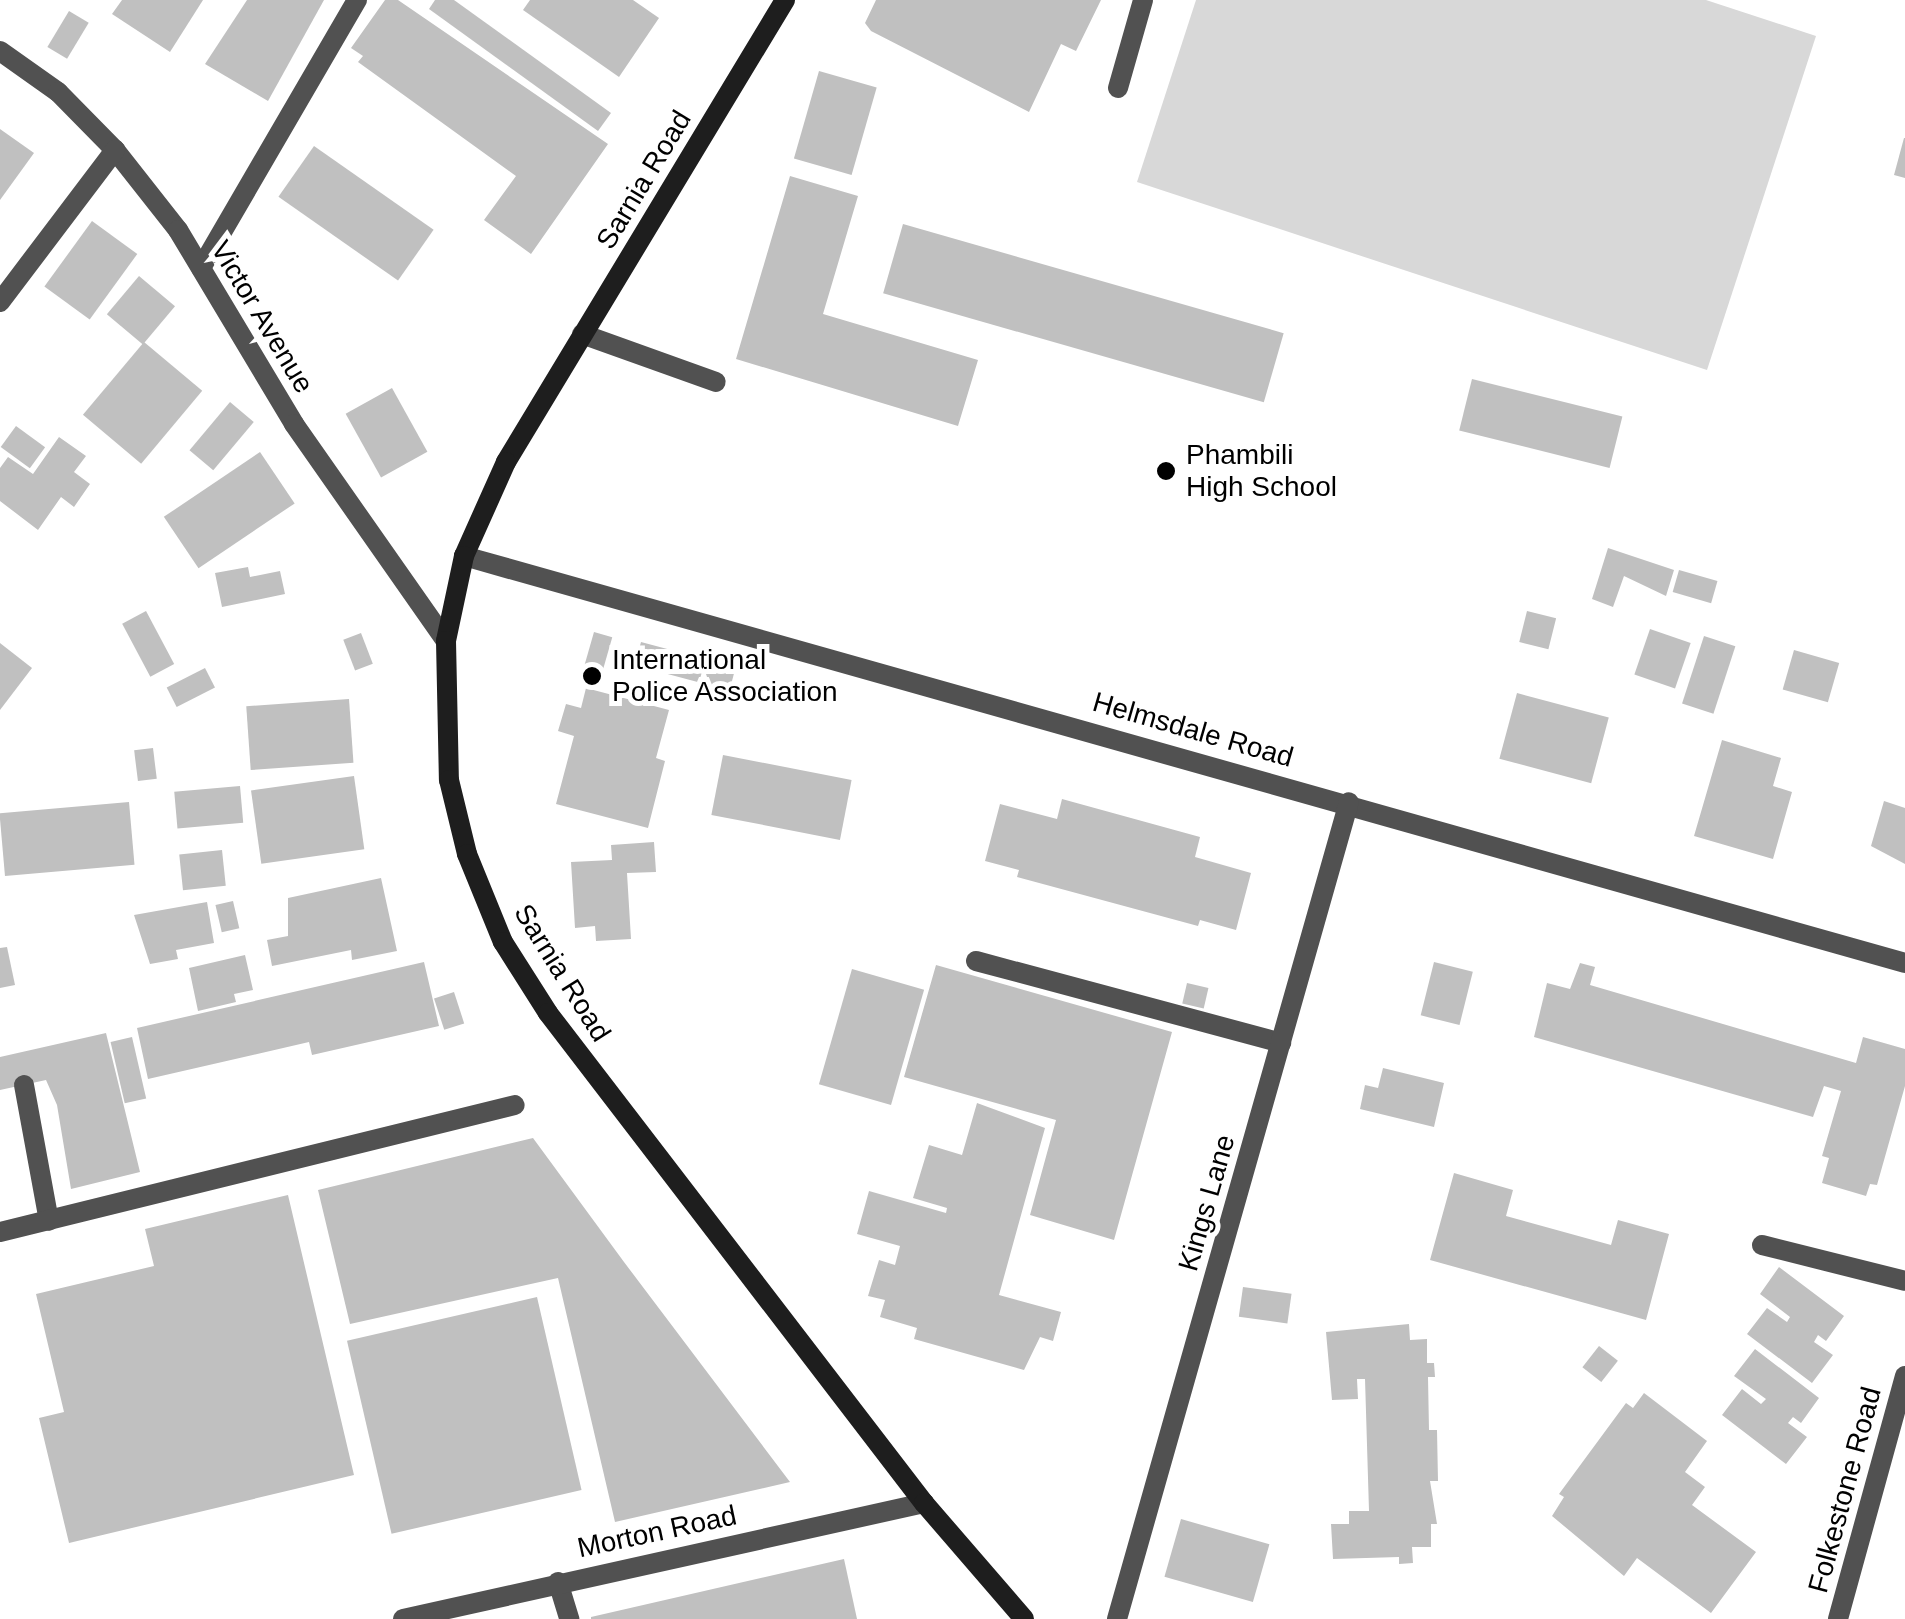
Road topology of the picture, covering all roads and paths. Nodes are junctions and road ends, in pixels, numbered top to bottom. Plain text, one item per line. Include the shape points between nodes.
1 (357, 0) edge
2 (785, 0) edge
3 (1143, 0) edge
4 (0, 51) edge
5 (1118, 88) dead end
6 (115, 150) junction
7 (201, 268) junction
8 (0, 302) edge
9 (582, 334) junction
10 (716, 382) dead end
11 (464, 556) junction
12 (446, 641) junction
13 (1349, 802) junction
14 (976, 961) dead end
15 (1905, 963) edge
16 (1280, 1043) junction
17 (24, 1086) dead end
18 (516, 1105) dead end
19 (49, 1221) junction
20 (0, 1232) edge
21 (1762, 1245) dead end
22 (1905, 1281) edge
23 (1905, 1376) edge
24 (924, 1503) junction
25 (558, 1582) junction
26 (402, 1619) edge
27 (569, 1619) edge
28 (1024, 1619) edge
29 (1118, 1619) edge
30 (1838, 1619) edge

1 - 7 street
2 - 9 main road, Sarnia Road
3 - 5 street
4 - 6 street, Victor Avenue via 58,92
6 - 7 street, Victor Avenue
6 - 8 street
7 - 12 street, Victor Avenue via 294,424
9 - 10 street
9 - 11 main road, Sarnia Road via 506,462
11 - 12 main road, Sarnia Road
11 - 13 street, Helmsdale Road
12 - 24 main road, Sarnia Road via 449,780 467,854 502,942 548,1014
13 - 15 street, Helmsdale Road
13 - 16 street, Kings Lane
14 - 16 street
16 - 29 street, Kings Lane
17 - 19 street
18 - 19 street via 344,1142
19 - 20 street
21 - 22 street
23 - 30 street, Folkestone Road
24 - 25 street, Morton Road
24 - 28 main road, Sarnia Road
25 - 26 street, Morton Road
25 - 27 street

